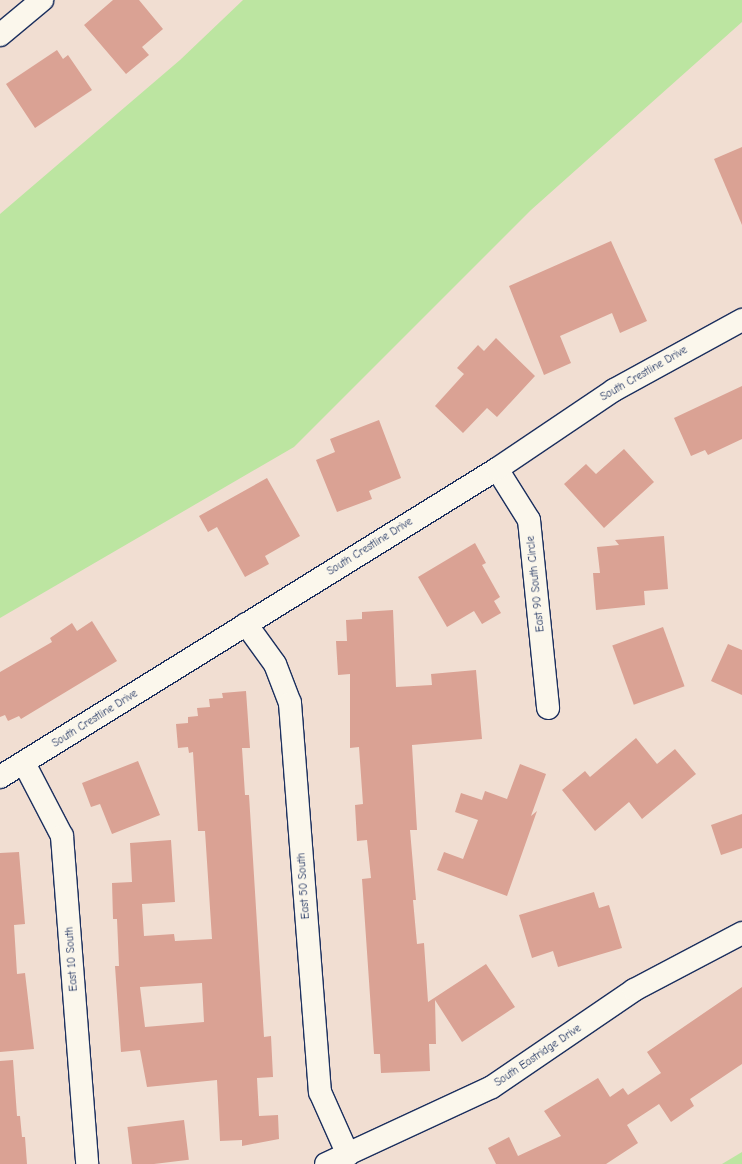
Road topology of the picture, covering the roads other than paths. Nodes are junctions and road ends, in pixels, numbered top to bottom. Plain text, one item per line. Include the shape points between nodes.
1 (42, 0) edge
2 (0, 35) edge
3 (742, 320) edge
4 (497, 469) junction
5 (246, 624) junction
6 (548, 708) dead end
7 (24, 763) junction
8 (0, 777) edge
9 (742, 933) edge
10 (348, 1155) junction
11 (88, 1164) edge
12 (326, 1164) edge

1 - 2 street
3 - 4 street, South Crestline Drive via 614,390
4 - 5 street, South Crestline Drive
4 - 6 street, East 90 South Circle via 529,520
5 - 7 street, South Crestline Drive
5 - 10 street, East 50 South via 275,664 290,703 320,1092
7 - 8 street, South Crestline Drive
7 - 11 street, East 10 South via 62,836
9 - 10 street, South Eastridge Drive via 634,990 492,1087
10 - 12 street, South Eastridge Drive

